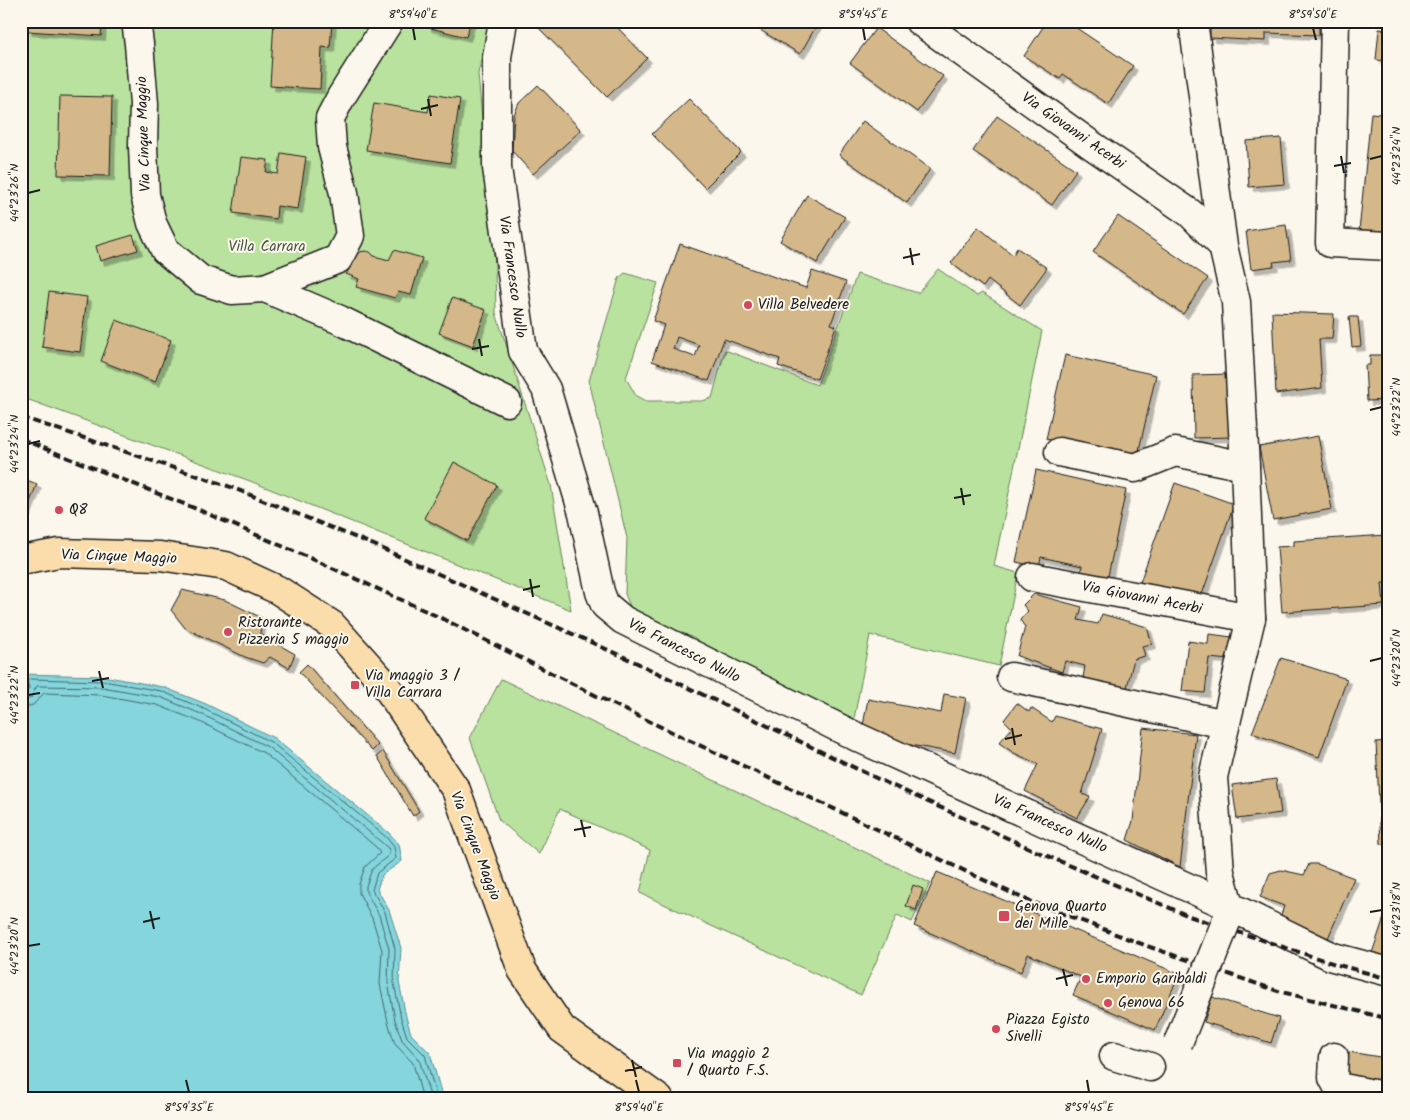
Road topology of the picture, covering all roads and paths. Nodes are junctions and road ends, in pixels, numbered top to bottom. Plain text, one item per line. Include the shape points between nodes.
1 (136, 21) edge
2 (389, 21) edge
3 (503, 21) edge
4 (919, 21) edge
5 (1193, 21) edge
6 (1335, 21) edge
7 (1223, 246) junction
8 (1389, 246) edge
9 (265, 288) junction
10 (507, 402) dead end
11 (1059, 452) dead end
12 (1245, 466) junction
13 (21, 560) edge
14 (1032, 577) dead end
15 (1251, 618) junction
16 (1010, 677) dead end
17 (1225, 724) junction
18 (1228, 914) junction
19 (1389, 972) edge
20 (1178, 1043) dead end
21 (1114, 1056) dead end
22 (1334, 1057) dead end
23 (1150, 1067) dead end
24 (1389, 1097) edge
25 (659, 1099) edge

1 - 9 street, Via Cinque Maggio via 144,104 145,195 152,223 165,250 200,280 232,290
2 - 9 street, Via Cinque Maggio via 330,118 332,147 344,193 350,236 338,259
3 - 18 street, Via Francesco Nullo via 497,58 497,168 523,351 546,388 584,514 605,605 623,620 858,738
4 - 7 street, Via Giovanni Acerbi via 1190,213
5 - 7 street
6 - 8 street via 1330,243
7 - 12 street via 1236,302
9 - 10 street, Via Cinque Maggio via 340,320
11 - 12 street via 1135,468 1175,452
12 - 15 street
13 - 25 main road, Via Cinque Maggio via 59,554 160,556 226,566 278,590 332,625 384,682 456,790 522,970 562,1030
14 - 15 street, Via Giovanni Acerbi
15 - 17 street
16 - 17 street
17 - 18 street via 1213,777 1220,872
18 - 19 street via 1333,957
18 - 20 street, bridge
21 - 23 street
22 - 24 street via 1333,1078 1338,1087

